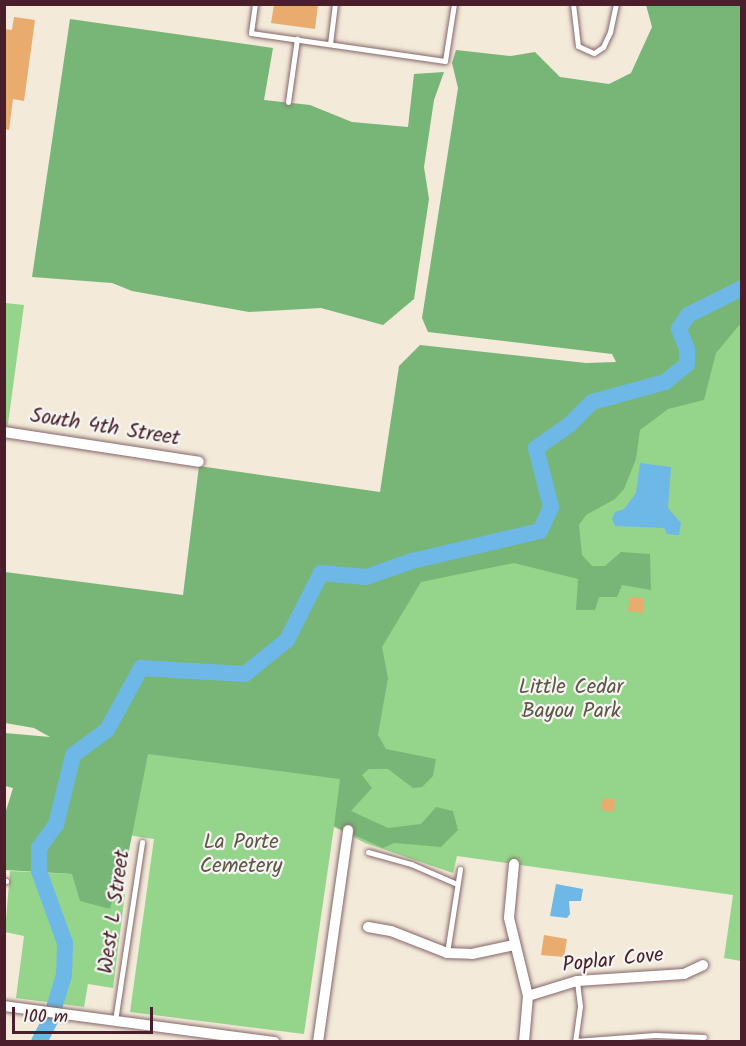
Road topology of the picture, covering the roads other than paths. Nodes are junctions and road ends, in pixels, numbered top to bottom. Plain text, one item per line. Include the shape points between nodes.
1 (255, 4) edge
2 (335, 4) edge
3 (454, 4) edge
4 (573, 4) edge
5 (616, 4) edge
6 (297, 39) junction
7 (330, 44) junction
8 (288, 102) dead end
9 (4, 432) edge
10 (199, 462) dead end
11 (348, 830) dead end
12 (142, 842) dead end
13 (368, 852) dead end
14 (514, 864) dead end
15 (459, 869) dead end
16 (457, 884) junction
17 (368, 927) dead end
18 (514, 945) junction
19 (447, 953) junction
20 (703, 965) dead end
21 (577, 981) junction
22 (528, 996) junction
23 (4, 1006) edge
24 (114, 1022) junction
25 (704, 1037) dead end
26 (656, 1038) edge
27 (275, 1041) edge
28 (318, 1041) edge
29 (524, 1041) edge
30 (575, 1041) edge

1 - 6 lane via 250,33
2 - 7 lane
3 - 7 lane via 445,61
4 - 5 lane via 578,46 594,53 603,47 610,32
6 - 7 lane
6 - 8 lane
9 - 10 street, South 4th Street
11 - 28 street
12 - 24 lane, West L Street
13 - 16 lane via 411,864
14 - 18 street via 509,906
15 - 16 lane
16 - 19 lane
17 - 19 street via 391,931
18 - 19 street via 471,954
18 - 22 street
20 - 21 street, Poplar Cove via 684,974
21 - 22 street, Poplar Cove
21 - 30 lane via 580,1006
22 - 29 street
23 - 24 street
24 - 27 street
25 - 26 lane
26 - 30 lane

